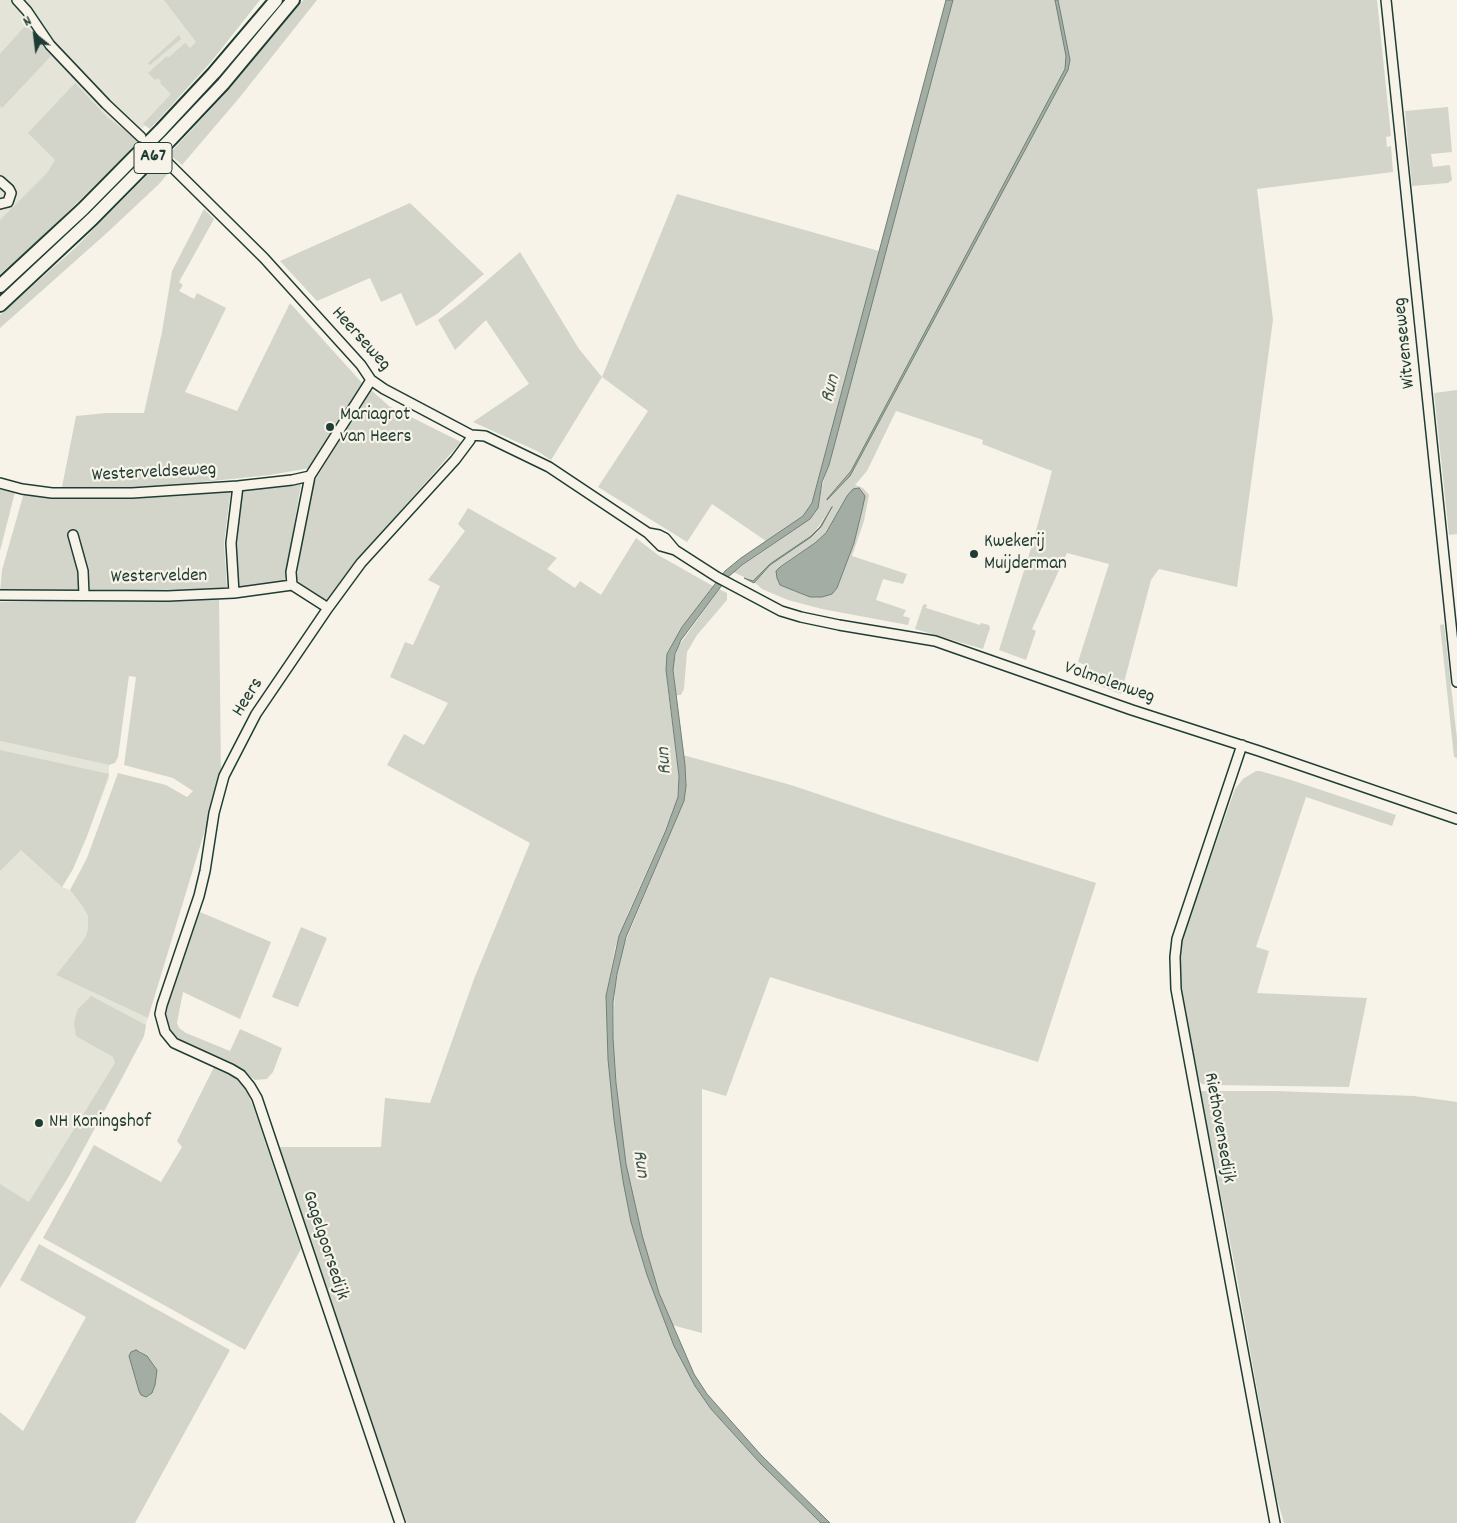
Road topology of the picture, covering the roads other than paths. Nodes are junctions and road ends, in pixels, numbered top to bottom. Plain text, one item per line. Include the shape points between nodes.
1 (17, 0) edge
2 (276, 0) edge
3 (293, 0) edge
4 (1386, 0) edge
5 (141, 136) dead end
6 (164, 159) dead end
7 (0, 181) edge
8 (0, 204) edge
9 (0, 286) edge
10 (0, 305) edge
11 (371, 380) junction
12 (471, 435) junction
13 (310, 476) junction
14 (0, 482) edge
15 (238, 486) junction
16 (73, 535) dead end
17 (292, 586) junction
18 (234, 593) junction
19 (748, 593) joint
20 (0, 595) edge
21 (84, 595) junction
22 (328, 608) junction
23 (1457, 682) edge
24 (1242, 745) junction
25 (1457, 819) edge
26 (159, 1024) joint
27 (400, 1523) edge
28 (1275, 1523) edge

1 - 5 street via 50,45
2 - 9 highway, A67 via 161,130
3 - 10 highway, A67 via 172,139
4 - 23 street, Witvenseweg
6 - 11 street, Heerseweg via 264,258
7 - 8 street via 11,193 8,202
11 - 12 street, Heerseweg
11 - 13 street
12 - 19 street, Heerseweg via 484,436 550,467 648,533 665,538 675,550
12 - 22 street, Heers via 454,460 361,563
13 - 15 street, Westerveldseweg
13 - 17 street via 291,572
14 - 15 street, Westerveldseweg via 42,492 80,494 132,494
15 - 18 street, Westervelden via 231,543
16 - 21 street, Westervelden via 84,571
17 - 18 street, Westervelden
17 - 22 street
18 - 21 street, Westervelden
19 - 24 street, Volmolenweg via 781,611 801,617 935,641
20 - 21 street, Westervelden
22 - 26 street, Heers via 256,714 224,776 199,896 162,1005
24 - 25 street, Volmolenweg
24 - 28 street, Riethovensedijk via 1177,939 1176,989
26 - 27 street, Gagelgoorsedijk via 174,1043 241,1076 257,1098

